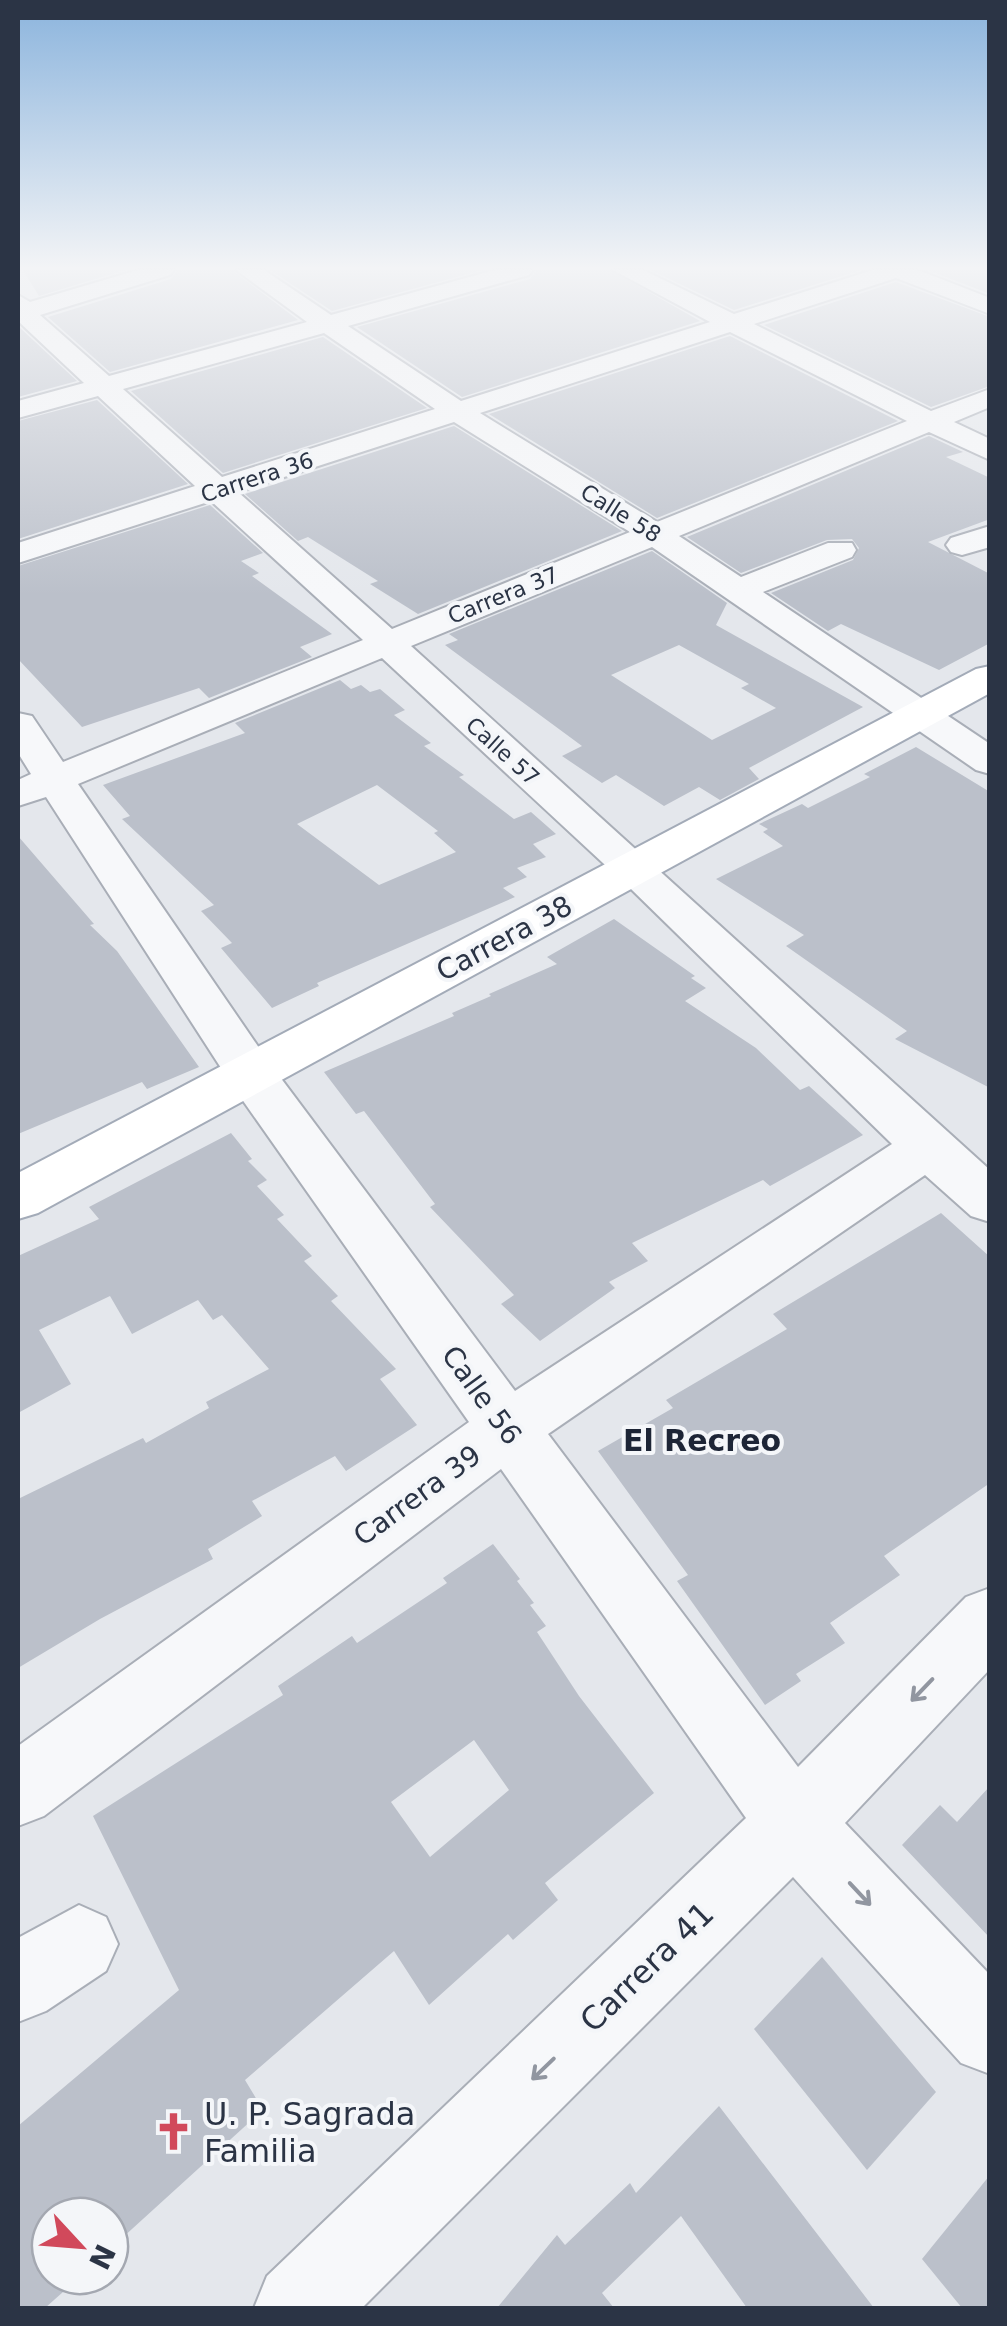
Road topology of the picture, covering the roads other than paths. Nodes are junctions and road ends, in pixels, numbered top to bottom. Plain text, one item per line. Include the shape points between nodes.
1 (94, 379) edge
2 (129, 379) edge
3 (407, 379) edge
4 (554, 379) edge
5 (845, 379) edge
6 (102, 386) junction
7 (990, 397) edge
8 (18, 410) edge
9 (455, 410) junction
10 (928, 422) junction
11 (990, 452) edge
12 (216, 491) junction
13 (655, 534) junction
14 (840, 550) dead end
15 (18, 553) edge
16 (736, 591) junction
17 (384, 644) junction
18 (990, 676) edge
19 (918, 714) junction
20 (18, 724) edge
21 (990, 762) edge
22 (36, 786) edge
23 (633, 868) junction
24 (250, 1074) junction
25 (927, 1147) junction
26 (18, 1198) edge
27 (990, 1201) edge
28 (507, 1429) junction
29 (990, 1620) edge
30 (18, 1790) edge
31 (794, 1823) junction
32 (990, 2034) edge
33 (299, 2308) edge

1 - 6 street, Calle 57
2 - 6 street
3 - 9 street, Calle 58
4 - 9 street, Carrera 36
5 - 10 street
6 - 8 street
6 - 12 street, Calle 57
7 - 10 street, Carrera 37
9 - 12 street, Carrera 36
9 - 13 street, Calle 58
10 - 11 street
10 - 13 street, Carrera 37
12 - 15 street, Carrera 36
12 - 17 street, Calle 57
13 - 16 street, Calle 58
13 - 17 street, Carrera 37
14 - 16 street
16 - 19 street, Calle 58
17 - 22 street, Carrera 37
17 - 23 street, Calle 57
18 - 19 main road, Carrera 38
19 - 21 street, Calle 58
19 - 23 main road, Carrera 38
20 - 22 street, Calle 56
22 - 24 street, Calle 56
23 - 24 main road, Carrera 38
23 - 25 street, Calle 57
24 - 26 main road, Carrera 38
24 - 28 street, Calle 56
25 - 27 street, Calle 57
25 - 28 street, Carrera 39
28 - 30 street, Carrera 39
28 - 31 street, Calle 56
29 -> 31 street, Carrera 41
31 -> 32 street, Calle 56
31 -> 33 street, Carrera 41

